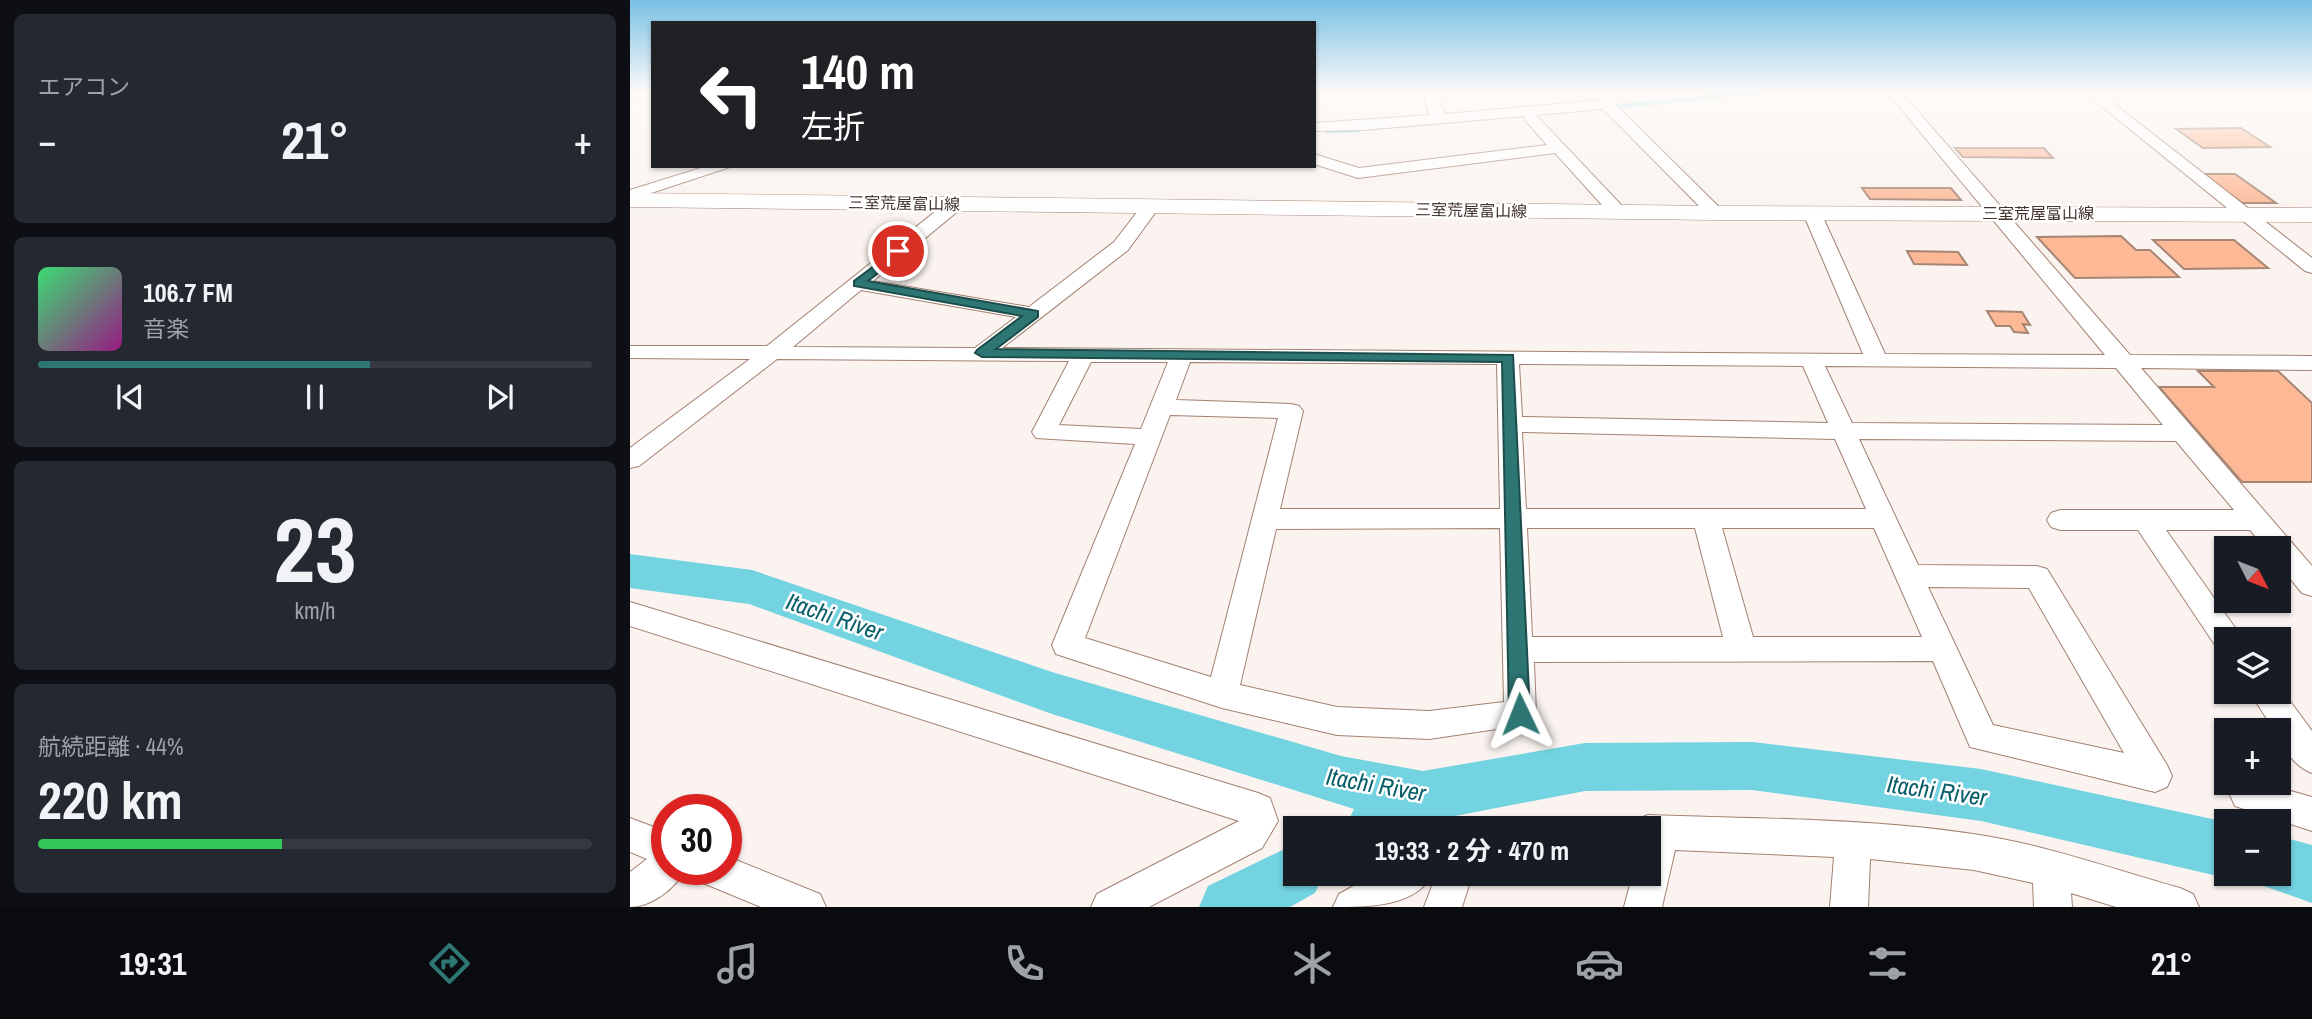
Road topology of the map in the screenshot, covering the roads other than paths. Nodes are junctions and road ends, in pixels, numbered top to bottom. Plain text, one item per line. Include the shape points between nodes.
1 (1546, 134) edge
2 (1645, 134) edge
3 (1930, 134) edge
4 (2145, 134) edge
5 (1559, 148) junction
6 (1316, 160) edge
7 (719, 168) edge
8 (630, 198) edge
9 (957, 203) junction
10 (1151, 206) junction
11 (1618, 212) junction
12 (1716, 213) junction
13 (1812, 213) junction
14 (1997, 213) junction
15 (2246, 214) junction
16 (2312, 215) edge
17 (2312, 267) edge
18 (858, 284) junction
19 (1034, 314) junction
20 (630, 352) edge
21 (772, 353) junction
22 (982, 353) junction
23 (1084, 354) junction
24 (1182, 355) junction
25 (1508, 358) junction
26 (1811, 360) junction
27 (1877, 360) junction
28 (2124, 363) junction
29 (2312, 363) edge
30 (1162, 407) junction
31 (1510, 425) junction
32 (1843, 431) junction
33 (2184, 433) junction
34 (1150, 437) junction
35 (630, 460) edge
36 (1513, 517) junction
37 (1706, 518) junction
38 (1883, 518) junction
39 (1266, 519) junction
40 (2060, 520) dead end
41 (2145, 520) junction
42 (2257, 520) junction
43 (1908, 576) junction
44 (2312, 585) edge
45 (630, 614) edge
46 (2220, 627) edge
47 (1741, 649) junction
48 (1942, 649) junction
49 (1517, 650) junction
50 (1222, 694) junction
51 (2274, 704) edge
52 (2312, 758) edge
53 (2250, 795) edge
54 (2312, 814) edge
55 (1661, 832) edge
56 (630, 835) edge
57 (1853, 840) junction
58 (651, 844) edge
59 (2049, 869) junction
60 (651, 879) edge
61 (742, 881) edge
62 (1391, 886) edge
63 (1450, 886) edge
64 (1646, 886) edge
65 (630, 895) edge
66 (807, 907) edge
67 (1110, 907) edge
68 (1352, 907) edge
69 (1443, 907) edge
70 (1643, 907) edge
71 (1849, 907) edge
72 (2053, 907) edge
73 (2179, 907) edge

1 - 5 street
2 - 12 street
3 - 14 street
4 - 15 street
5 - 6 street via 1358,173
5 - 11 street
7 - 8 street
8 - 9 main road, 三室荒屋富山線
9 - 10 main road, 三室荒屋富山線
9 - 18 street
10 - 11 main road, 三室荒屋富山線
10 - 19 street via 1121,246
11 - 12 main road, 三室荒屋富山線
12 - 13 main road, 三室荒屋富山線
13 - 14 main road, 三室荒屋富山線
13 - 27 street
14 - 15 main road, 三室荒屋富山線
14 - 28 street
15 - 16 main road, 三室荒屋富山線
15 - 17 street
18 - 19 street
18 - 21 street
19 - 22 street
20 - 21 street
21 - 22 street
21 - 35 street
22 - 23 street
23 - 24 street
23 - 34 street via 1044,432
24 - 25 street
24 - 30 street
25 - 26 street
25 - 31 street
26 - 27 street
26 - 32 street
27 - 28 street
28 - 29 street
28 - 33 street
30 - 34 street
30 - 39 street via 1291,411
31 - 32 street
31 - 36 street
32 - 33 street
32 - 38 street
33 - 42 street
34 - 50 street via 1067,645
36 - 37 street
36 - 39 street
36 - 49 street
37 - 38 street
37 - 47 street
38 - 43 street
39 - 50 street
40 - 41 street
41 - 42 street
41 - 46 street
42 - 44 street
43 - 48 street
43 - 48 street via 2037,576 2155,776 1982,737
45 - 67 street via 1258,810 1259,827 1249,836
47 - 48 street
47 - 49 street
49 - 50 street via 1520,714 1498,719 1429,725 1337,721
51 - 52 street
53 - 54 street
55 - 57 street
56 - 58 street
57 - 59 street via 1974,852
57 - 71 street
59 - 72 street
59 - 73 street
60 - 65 street
61 - 66 street
62 - 68 street
63 - 69 street
64 - 70 street

